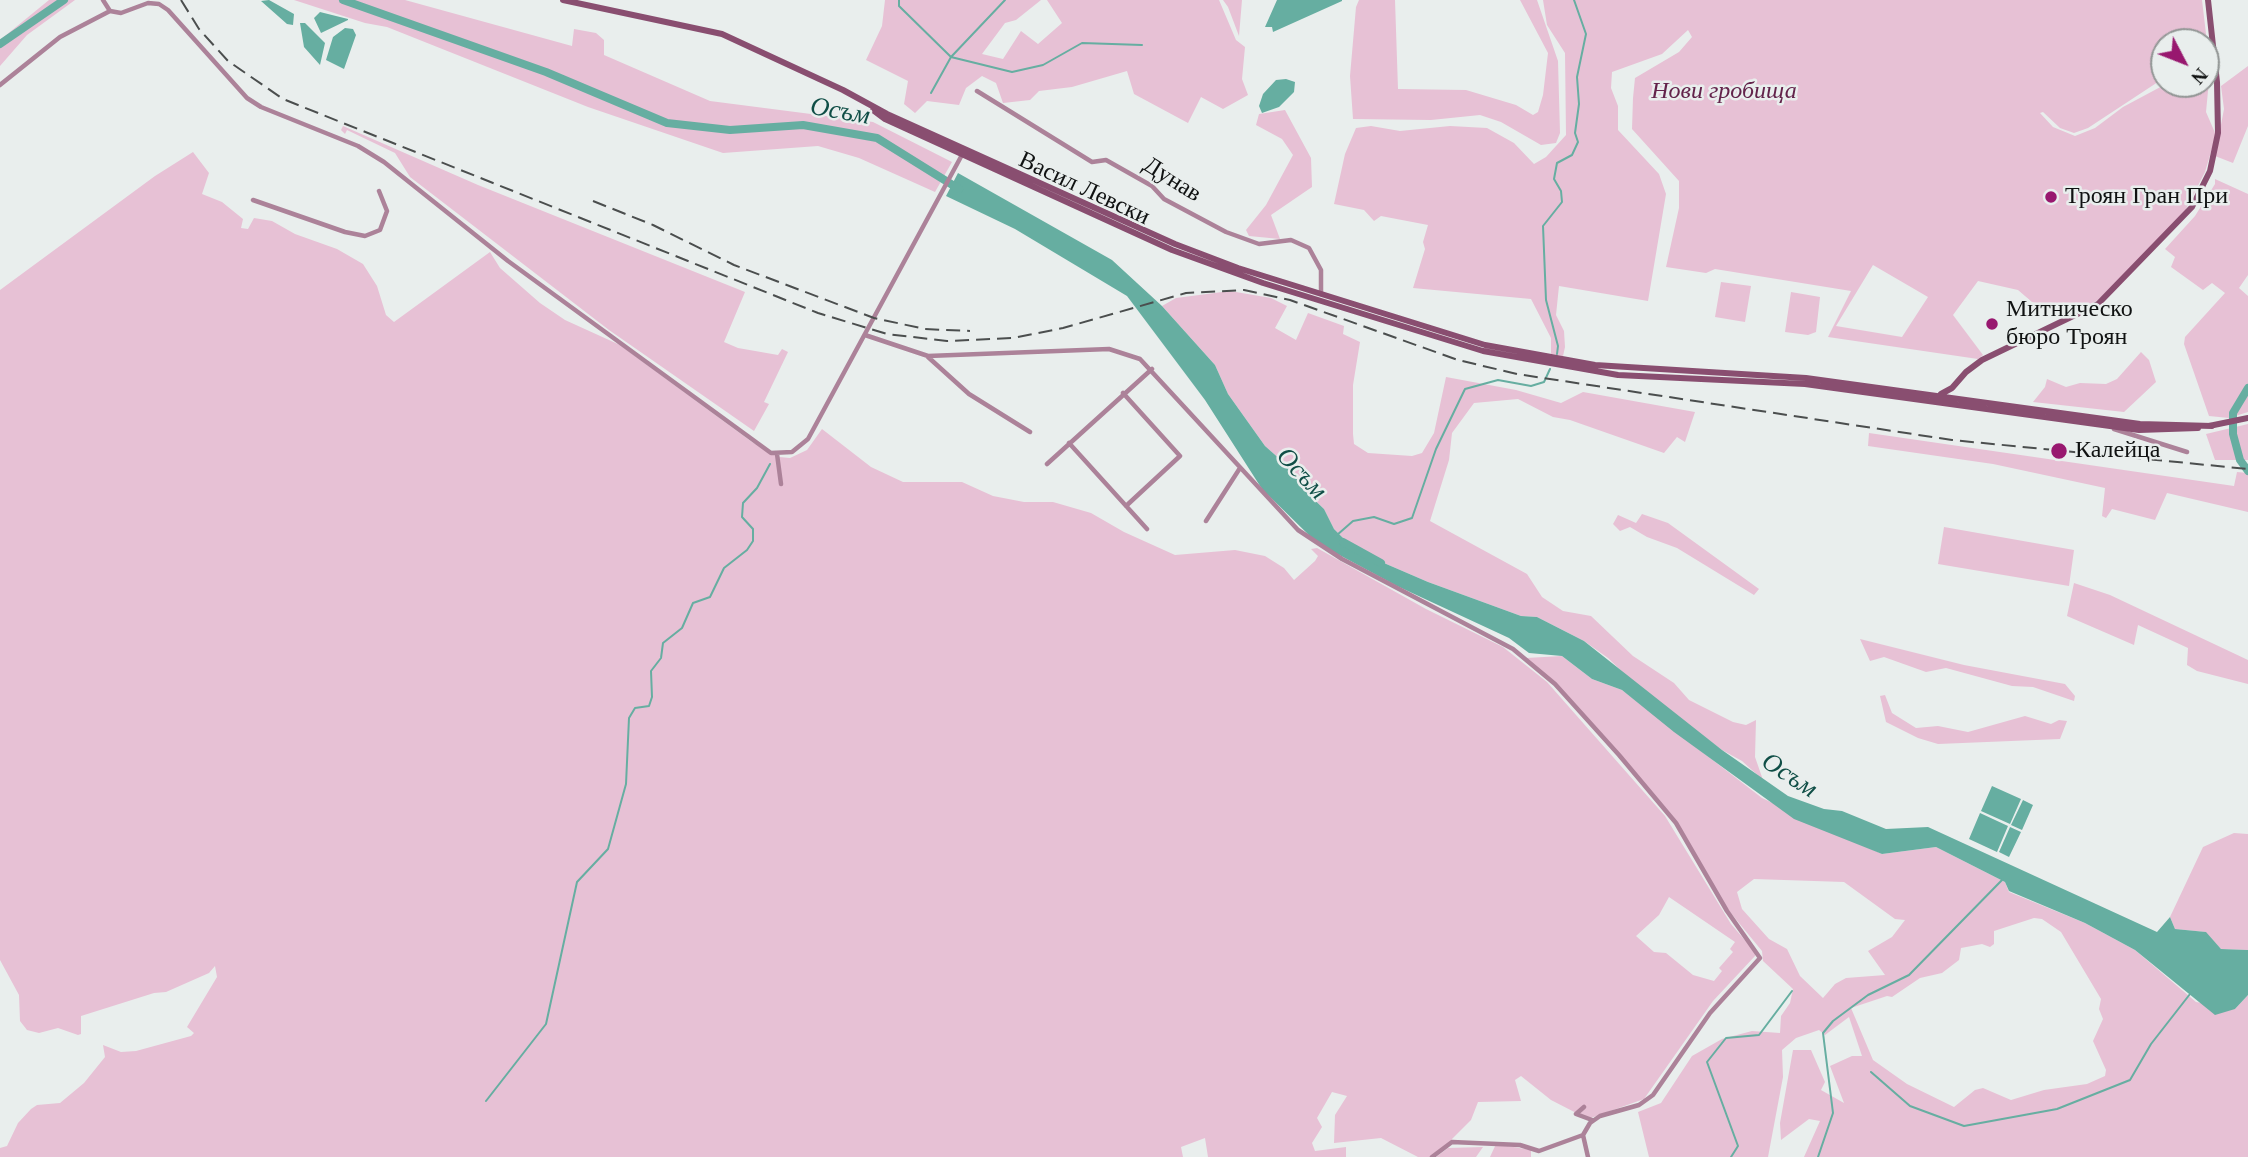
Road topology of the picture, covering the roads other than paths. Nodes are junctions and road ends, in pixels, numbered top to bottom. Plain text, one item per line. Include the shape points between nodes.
1 (103, 0) edge
2 (563, 0) edge
3 (2208, 0) edge
4 (110, 11) junction
5 (0, 85) edge
6 (977, 92) dead end
7 (964, 151) junction
8 (379, 191) dead end
9 (253, 200) dead end
10 (1320, 298) junction
11 (864, 335) junction
12 (928, 356) junction
13 (1152, 369) junction
14 (1960, 379) junction
15 (1123, 393) junction
16 (1939, 395) junction
17 (1947, 399) junction
18 (1969, 399) junction
19 (2248, 418) edge
20 (2090, 423) junction
21 (2214, 426) junction
22 (1030, 432) dead end
23 (1069, 443) junction
24 (2187, 453) dead end
25 (777, 454) junction
26 (1047, 464) dead end
27 (1240, 468) junction
28 (781, 484) dead end
29 (1126, 506) junction
30 (1206, 521) dead end
31 (1147, 529) dead end
32 (1584, 1107) dead end
33 (1593, 1120) junction
34 (1583, 1135) junction
35 (1432, 1157) edge
36 (1588, 1157) edge

1 - 4 street
2 - 7 main road, Васил Левски via 722,34 843,90 885,119
3 - 14 main road via 2218,133 2210,171 2192,207 2098,304 1982,360
4 - 5 street via 60,37
4 - 25 street via 121,13 148,3 159,4 247,98 358,146 508,261 764,449
6 - 10 street, Дунав via 1092,162 1106,160 1152,186 1164,199 1226,232 1259,244 1291,240 1309,248 1321,270
7 - 10 main road, Васил Левски via 1175,244
7 - 11 street
8 - 9 street via 387,212 380,230 365,236
10 - 16 main road via 1530,355 1642,370 1806,378
10 - 17 main road via 1483,351 1561,367
11 - 12 street
11 - 25 street via 808,439 792,452
12 - 13 street via 1108,349 1124,352
12 - 22 street via 969,394
13 - 15 street
13 - 27 street
14 - 16 main road
14 - 17 main road
14 - 18 main road via 1961,390
15 - 23 street
15 - 29 street via 1180,456
16 - 17 main road
17 - 18 main road
17 - 20 main road
18 - 21 main road via 2140,424
19 - 21 main road
20 - 21 main road via 2157,431
20 - 24 street
23 - 26 street
23 - 29 street
25 - 28 street
27 - 30 street
27 - 33 street via 1309,540 1493,637 1555,684 1676,823 1739,931 1759,953 1756,963 1710,1013 1653,1095 1639,1105
29 - 31 street
32 - 33 street via 1576,1114
33 - 34 street
34 - 35 street via 1539,1151 1520,1145 1452,1142
34 - 36 street

